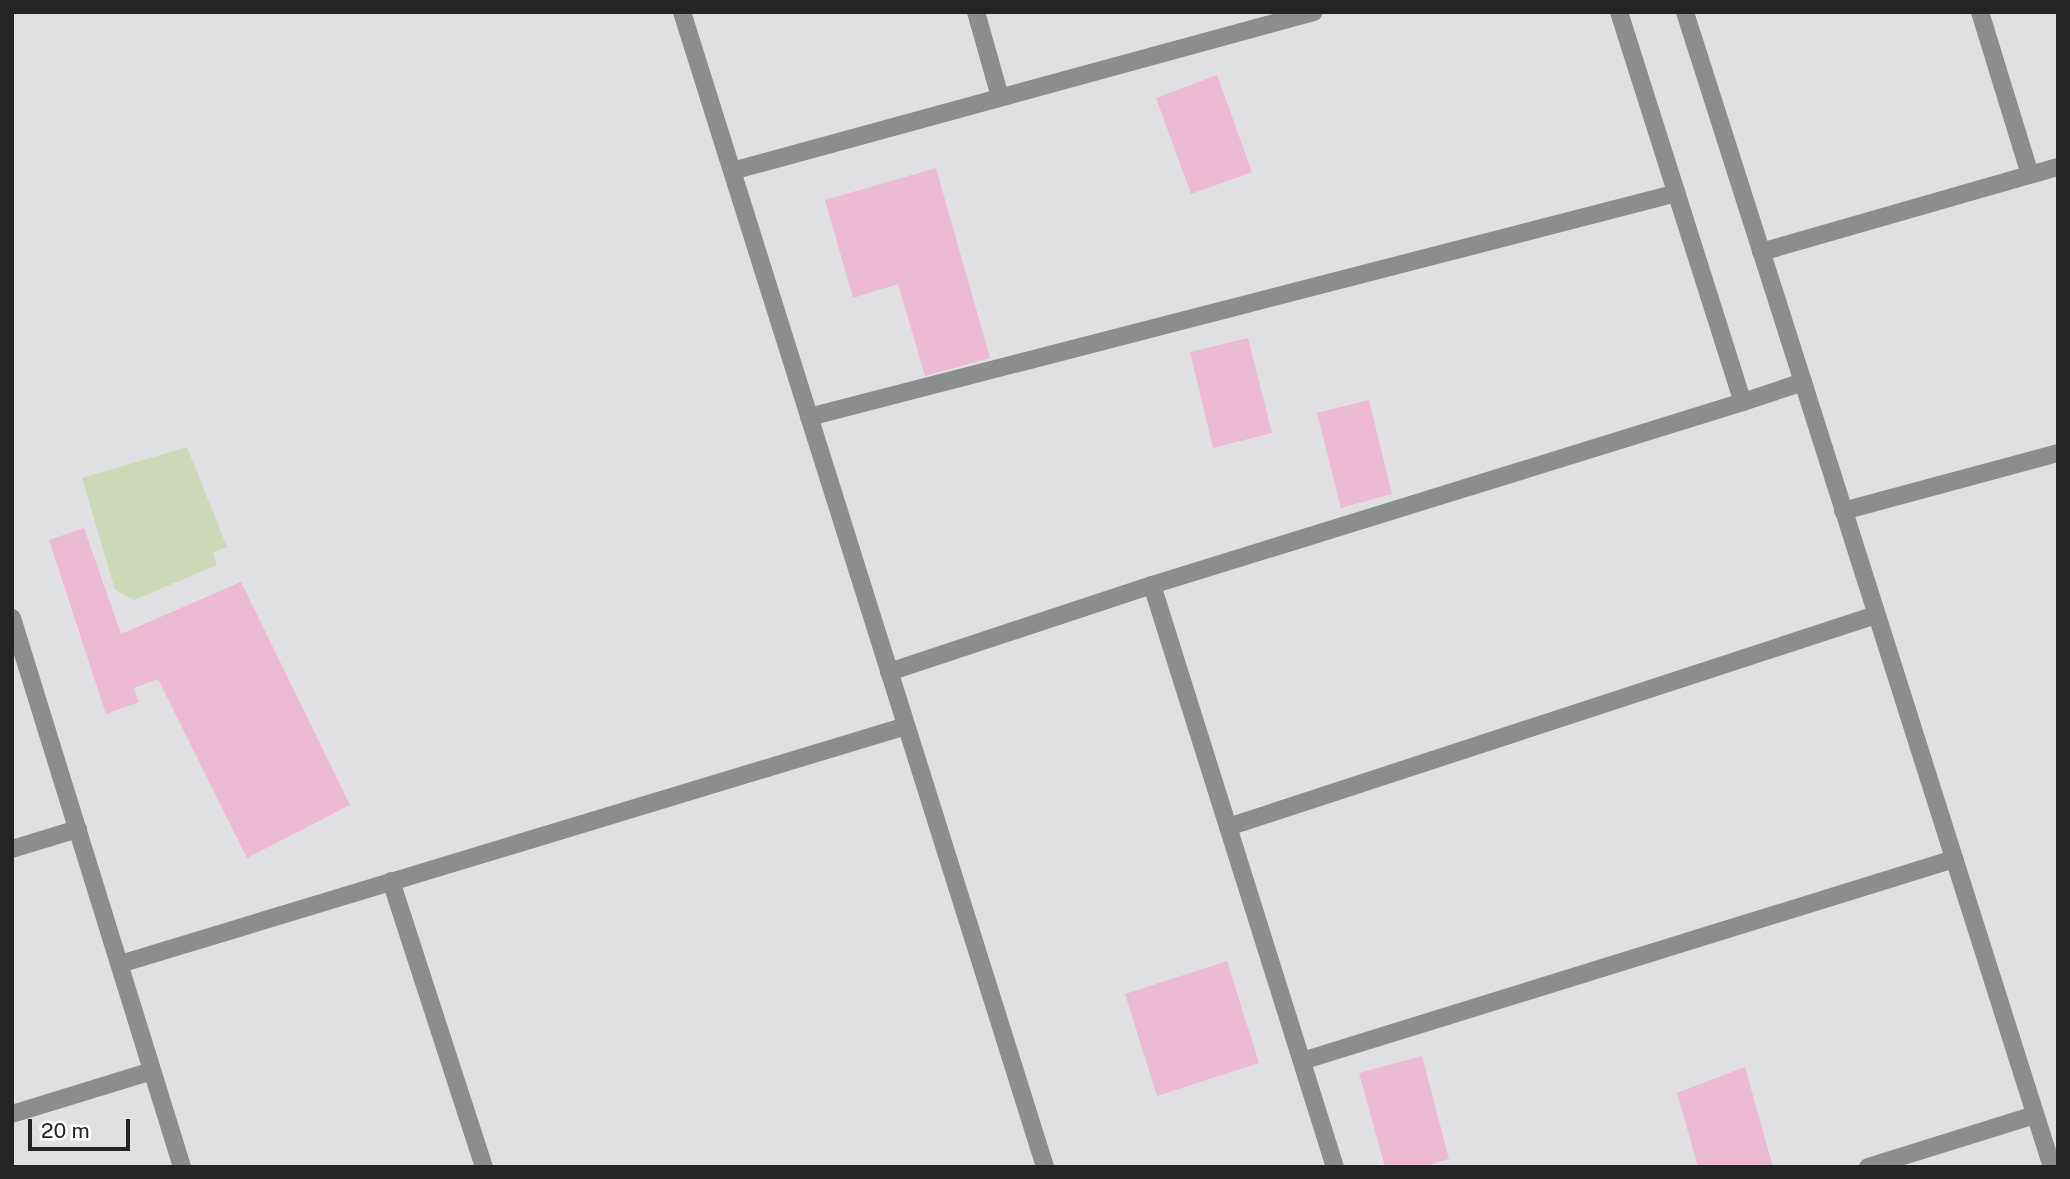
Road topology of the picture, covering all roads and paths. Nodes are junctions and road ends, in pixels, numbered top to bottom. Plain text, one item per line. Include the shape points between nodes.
1 (682, 12) edge
2 (976, 12) edge
3 (1314, 12) edge
4 (1619, 12) edge
5 (1685, 12) edge
6 (1980, 12) edge
7 (1000, 97) junction
8 (2058, 167) edge
9 (732, 171) junction
10 (2031, 175) junction
11 (1676, 193) junction
12 (1761, 252) junction
13 (1803, 382) junction
14 (1743, 402) junction
15 (809, 417) junction
16 (2058, 453) edge
17 (1843, 511) junction
18 (1152, 585) junction
19 (1876, 615) junction
20 (12, 618) edge
21 (889, 672) junction
22 (906, 726) junction
23 (1228, 827) junction
24 (78, 829) junction
25 (12, 849) edge
26 (1954, 859) junction
27 (391, 881) junction
28 (120, 964) junction
29 (1302, 1061) junction
30 (152, 1071) junction
31 (12, 1114) edge
32 (2035, 1115) junction
33 (182, 1167) edge
34 (484, 1167) edge
35 (1045, 1167) edge
36 (1335, 1167) edge
37 (1868, 1167) edge
38 (2052, 1167) edge

1 - 9 street
2 - 7 street
3 - 7 street
4 - 11 street
5 - 12 street
6 - 10 street
7 - 9 street
8 - 10 street
9 - 15 street
10 - 12 street
11 - 14 street
11 - 15 street
12 - 13 street
13 - 14 street
13 - 17 street
14 - 18 street
15 - 21 street
16 - 17 street
17 - 19 street
18 - 21 street
18 - 23 street
19 - 23 street
19 - 26 street
20 - 24 street
21 - 22 street
22 - 27 street
22 - 35 street
23 - 29 street
24 - 25 street
24 - 28 street
26 - 29 street
26 - 32 street
27 - 28 street
27 - 34 street
28 - 30 street
29 - 36 street
30 - 31 street
30 - 33 street
32 - 37 street
32 - 38 street

